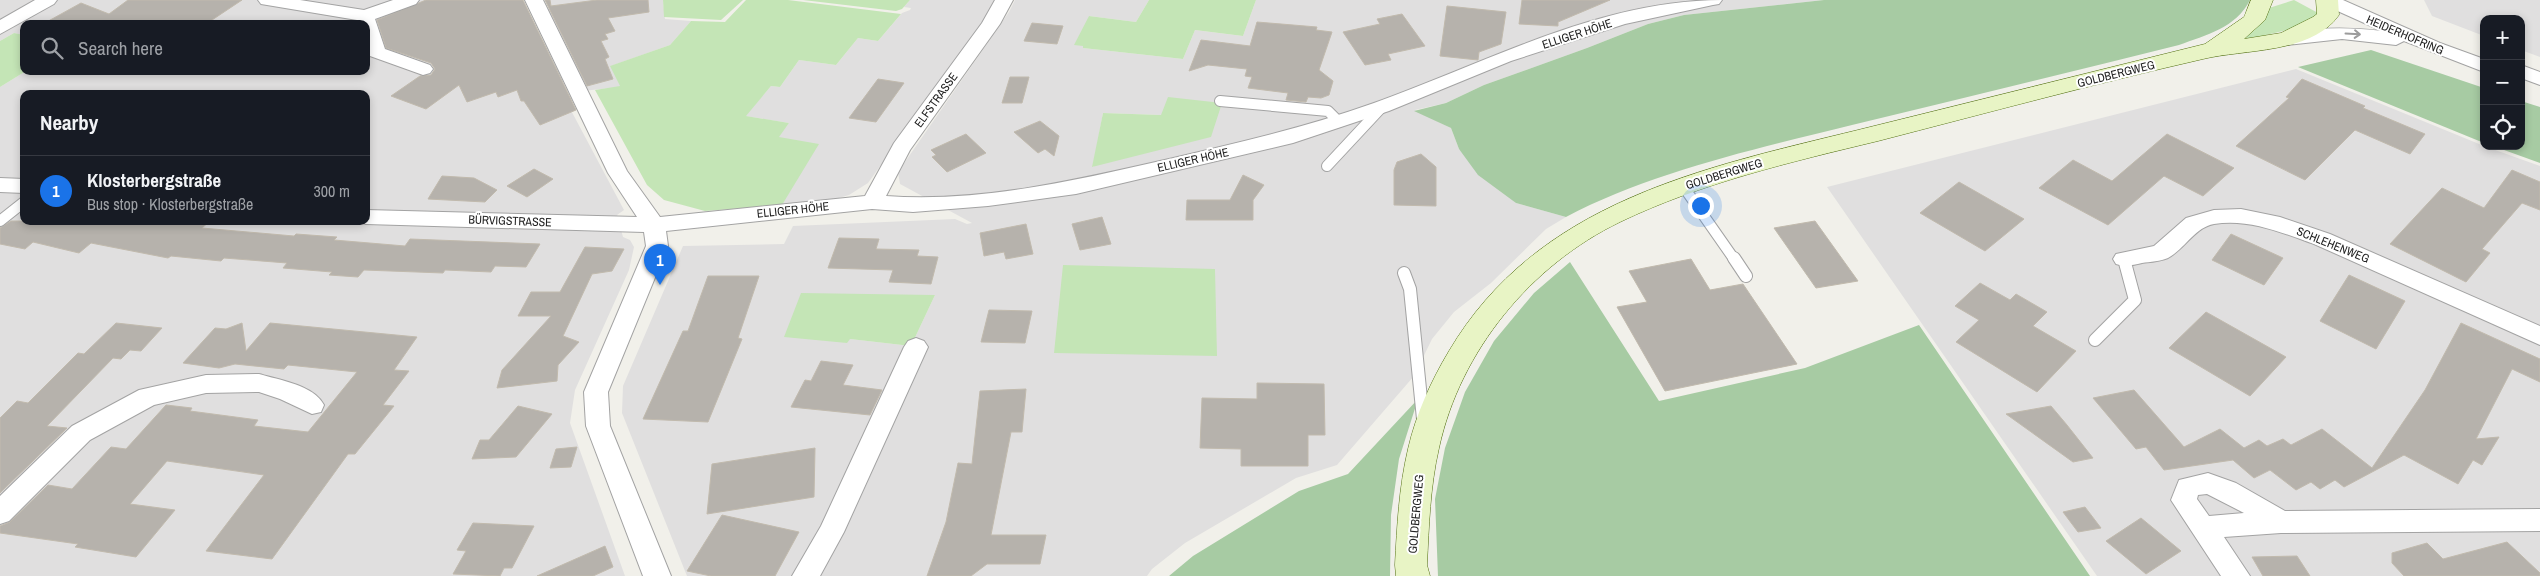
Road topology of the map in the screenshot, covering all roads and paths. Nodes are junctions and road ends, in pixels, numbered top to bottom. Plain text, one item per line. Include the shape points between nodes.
1 (48, 0) edge
2 (267, 0) edge
3 (410, 0) edge
4 (534, 0) edge
5 (1004, 0) edge
6 (1713, 0) edge
7 (2329, 0) edge
8 (2266, 1) edge
9 (2359, 2) edge
10 (365, 16) junction
11 (366, 20) edge
12 (0, 28) edge
13 (370, 31) edge
14 (2287, 38) junction
15 (2433, 47) junction
16 (2206, 51) junction
17 (2480, 54) edge
18 (2480, 65) edge
19 (423, 69) dead end
20 (2525, 73) edge
21 (2540, 79) edge
22 (2525, 80) edge
23 (2540, 85) edge
24 (1220, 101) dead end
25 (1382, 107) junction
26 (1339, 122) junction
27 (1328, 166) dead end
28 (0, 185) edge
29 (20, 186) edge
30 (1683, 186) junction
31 (872, 202) junction
32 (20, 205) edge
33 (370, 216) edge
34 (0, 222) edge
35 (654, 225) junction
36 (2124, 259) joint
37 (1404, 272) dead end
38 (1746, 276) dead end
39 (2540, 336) edge
40 (2095, 340) dead end
41 (916, 347) dead end
42 (312, 405) dead end
43 (1424, 446) junction
44 (0, 513) edge
45 (2540, 520) edge
46 (2281, 522) junction
47 (2202, 527) junction
48 (657, 576) edge
49 (806, 576) edge
50 (1413, 576) edge
51 (2236, 576) edge

1 - 12 street
2 - 10 street
3 - 10 street
4 - 35 street via 618,173
5 - 31 street, ELFSTRASSE via 991,24 901,148
6 - 25 street, ELLIGER HÖHE via 1622,19 1504,57
7 - 9 street
7 - 14 street, GOLDBERGWEG via 2328,15 2321,22
7 - 15 street, HEIDERHOFRING
8 - 16 street, GOLDBERGWEG via 2236,34
9 - 17 street, HEIDERHOFRING
10 - 11 street
13 - 19 street via 377,52
14 -> 15 street, GOLDBERGWEG via 2354,33
14 - 16 street, GOLDBERGWEG
15 - 18 street, HEIDERHOFRING
16 - 30 street, GOLDBERGWEG via 1800,152
20 - 21 street
22 - 23 street
24 - 26 lane via 1328,111
25 - 26 street, ELLIGER HÖHE
25 - 27 lane
26 - 31 street, ELLIGER HÖHE via 1286,138 1076,187 913,205
28 - 29 street
30 - 38 lane
30 - 43 street, GOLDBERGWEG via 1610,216 1566,242 1517,282 1476,331 1445,383
31 - 35 street, ELLIGER HÖHE
32 - 34 lane
33 - 35 street, BÜRVIGSTRASSE
35 - 48 street via 657,246 596,392 598,426
36 - 39 street, SCHLEHENWEG via 2161,252 2194,223 2214,217 2241,216 2280,224 2322,238
36 - 40 lane via 2136,300
37 - 43 lane via 1411,298
41 - 49 street via 830,532
42 - 44 street via 288,392 259,383 206,384 148,397 81,433
43 - 50 street, GOLDBERGWEG via 1415,496
45 - 46 street
46 - 47 street
46 - 47 street via 2227,490 2208,483 2188,486 2184,500
47 - 51 street

